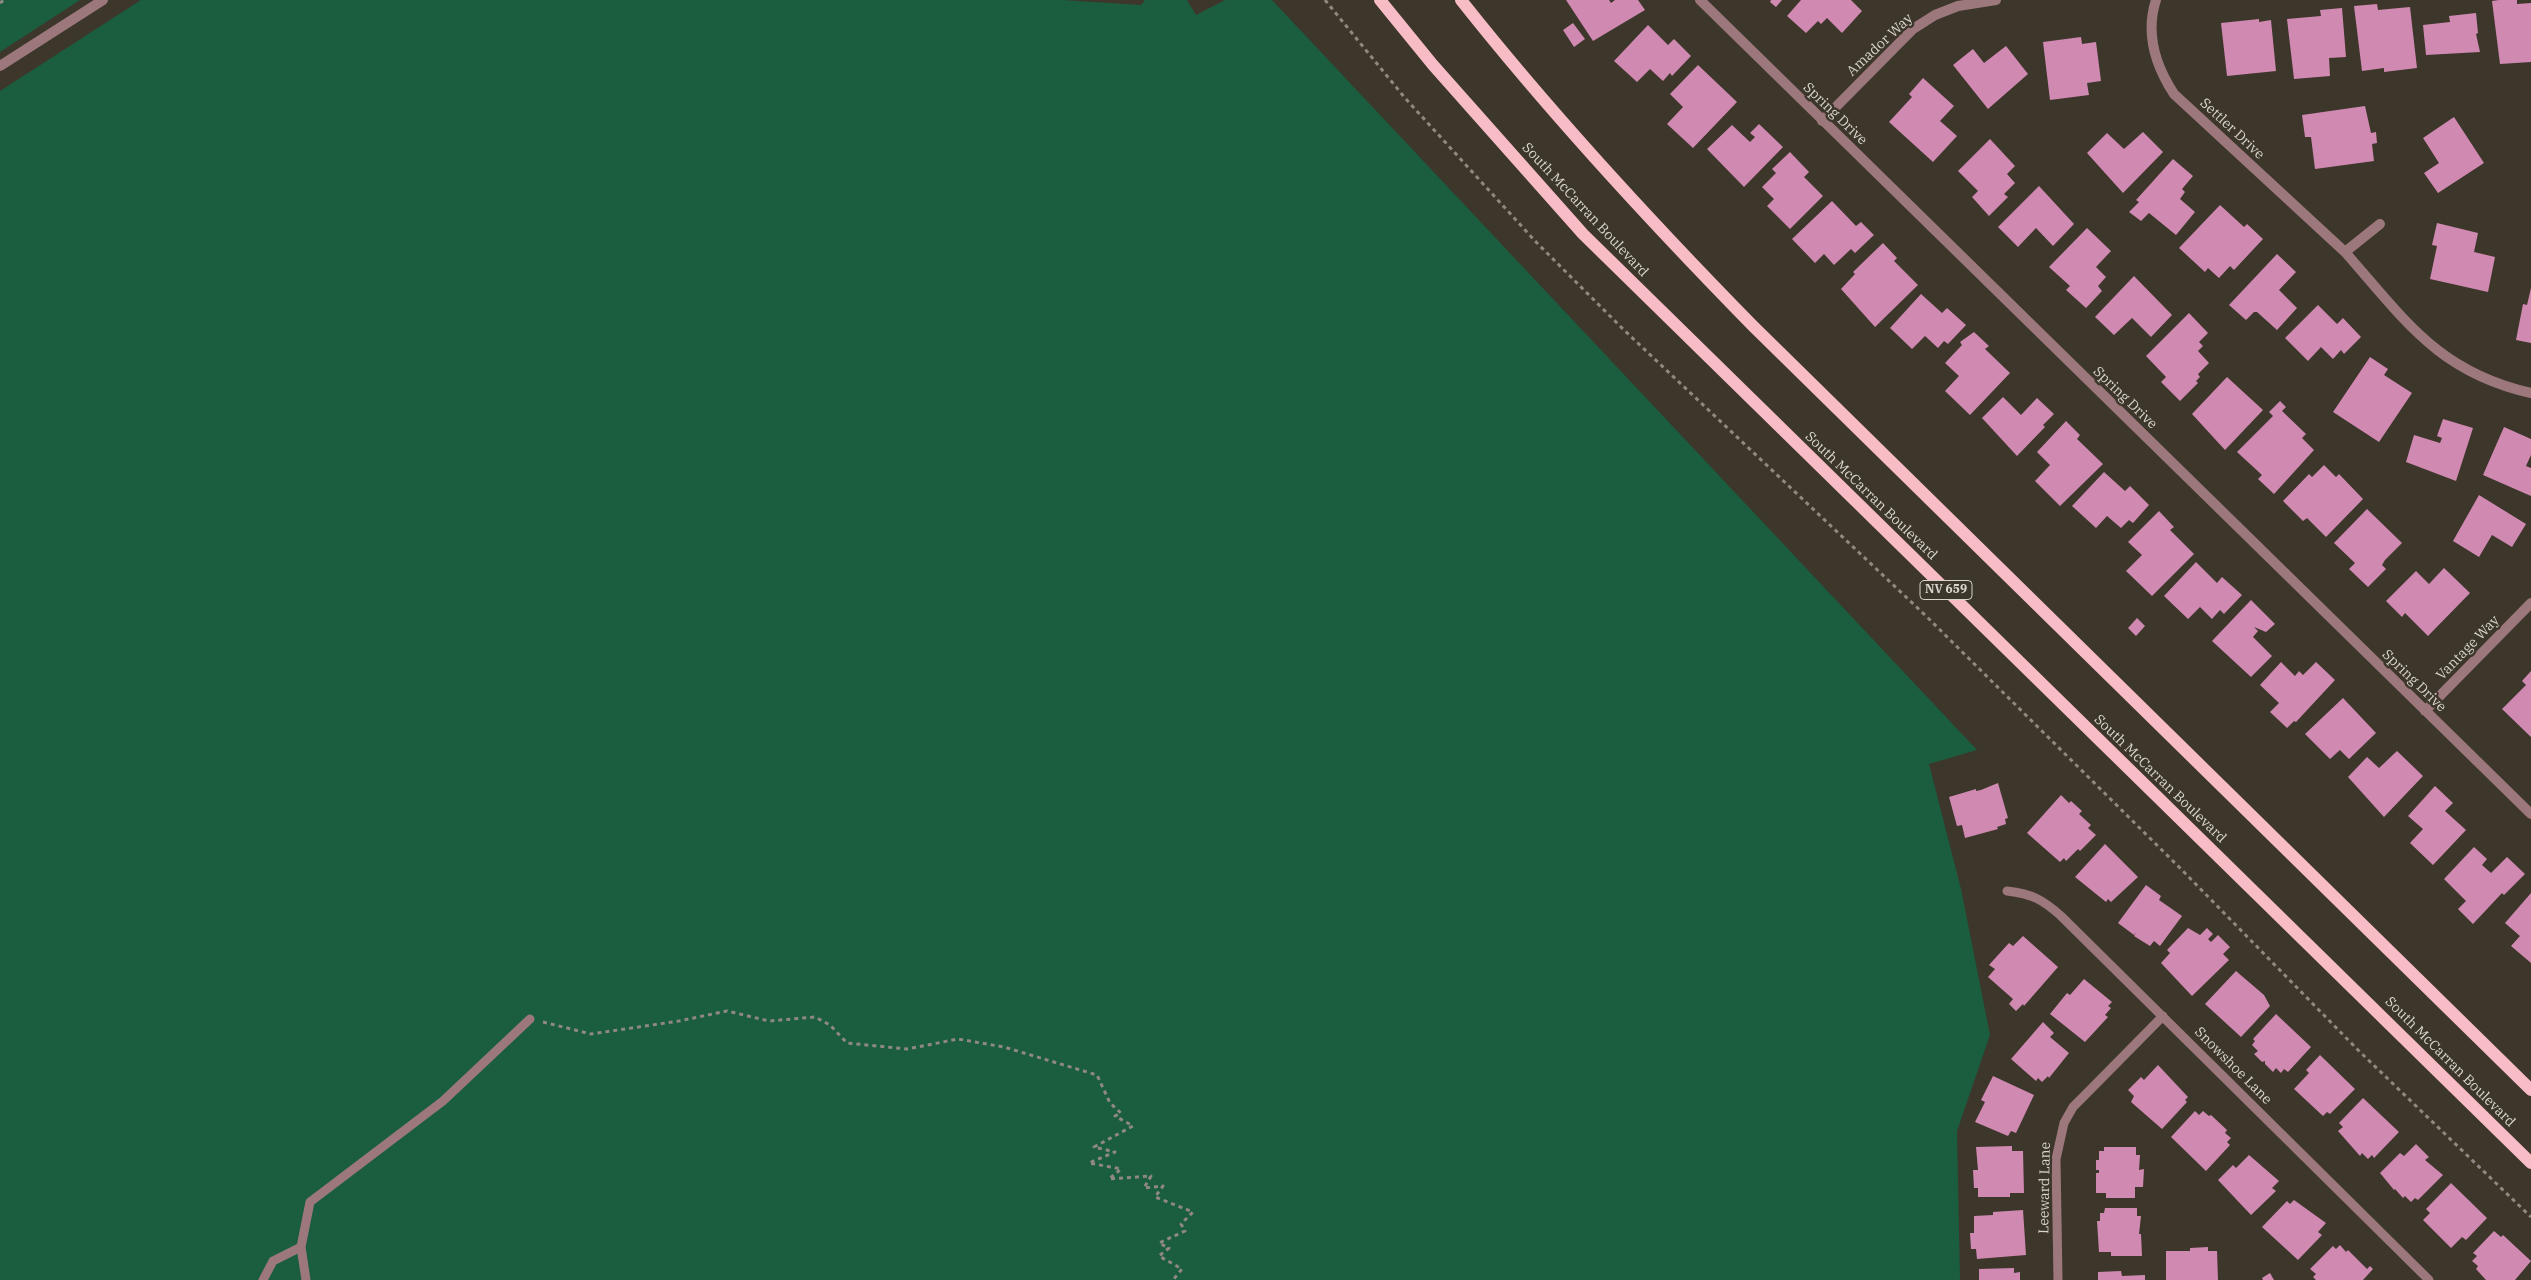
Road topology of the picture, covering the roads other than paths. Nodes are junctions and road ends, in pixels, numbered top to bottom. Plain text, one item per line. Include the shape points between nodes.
1 (103, 0) edge
2 (1380, 0) edge
3 (1461, 0) edge
4 (1700, 0) edge
5 (1996, 0) edge
6 (2156, 0) edge
7 (0, 66) edge
8 (1822, 121) junction
9 (2380, 224) dead end
10 (2345, 252) junction
11 (2531, 392) edge
12 (2531, 603) edge
13 (2425, 711) junction
14 (2531, 814) edge
15 (2006, 892) dead end
16 (2163, 1016) junction
17 (530, 1019) road end
18 (2531, 1090) edge
19 (2531, 1163) edge
20 (301, 1247) junction
21 (263, 1280) edge
22 (306, 1280) edge
23 (2058, 1280) edge
24 (2429, 1280) edge

1 - 7 street
2 - 19 main road, South McCarran Boulevard / NV 659 via 1432,65 1583,234
3 - 18 main road via 1562,124 1746,320
4 - 8 street, Spring Drive
5 - 8 street, Amador Way via 1958,6 1934,15 1913,29
6 - 10 street, Settler Drive via 2151,33 2154,55 2174,94
8 - 13 street, Spring Drive
9 - 10 street
10 - 11 street, Settler Drive via 2421,337 2445,357 2473,374
12 - 13 street, Vantage Way
13 - 14 street, Spring Drive
15 - 16 lane, Snowshoe Lane via 2028,894 2046,902
16 - 23 lane, Leeward Lane via 2088,1092 2064,1122 2056,1159
16 - 24 lane, Snowshoe Lane
17 - 20 lane via 443,1101 310,1202
20 - 21 lane via 273,1261
20 - 22 lane

